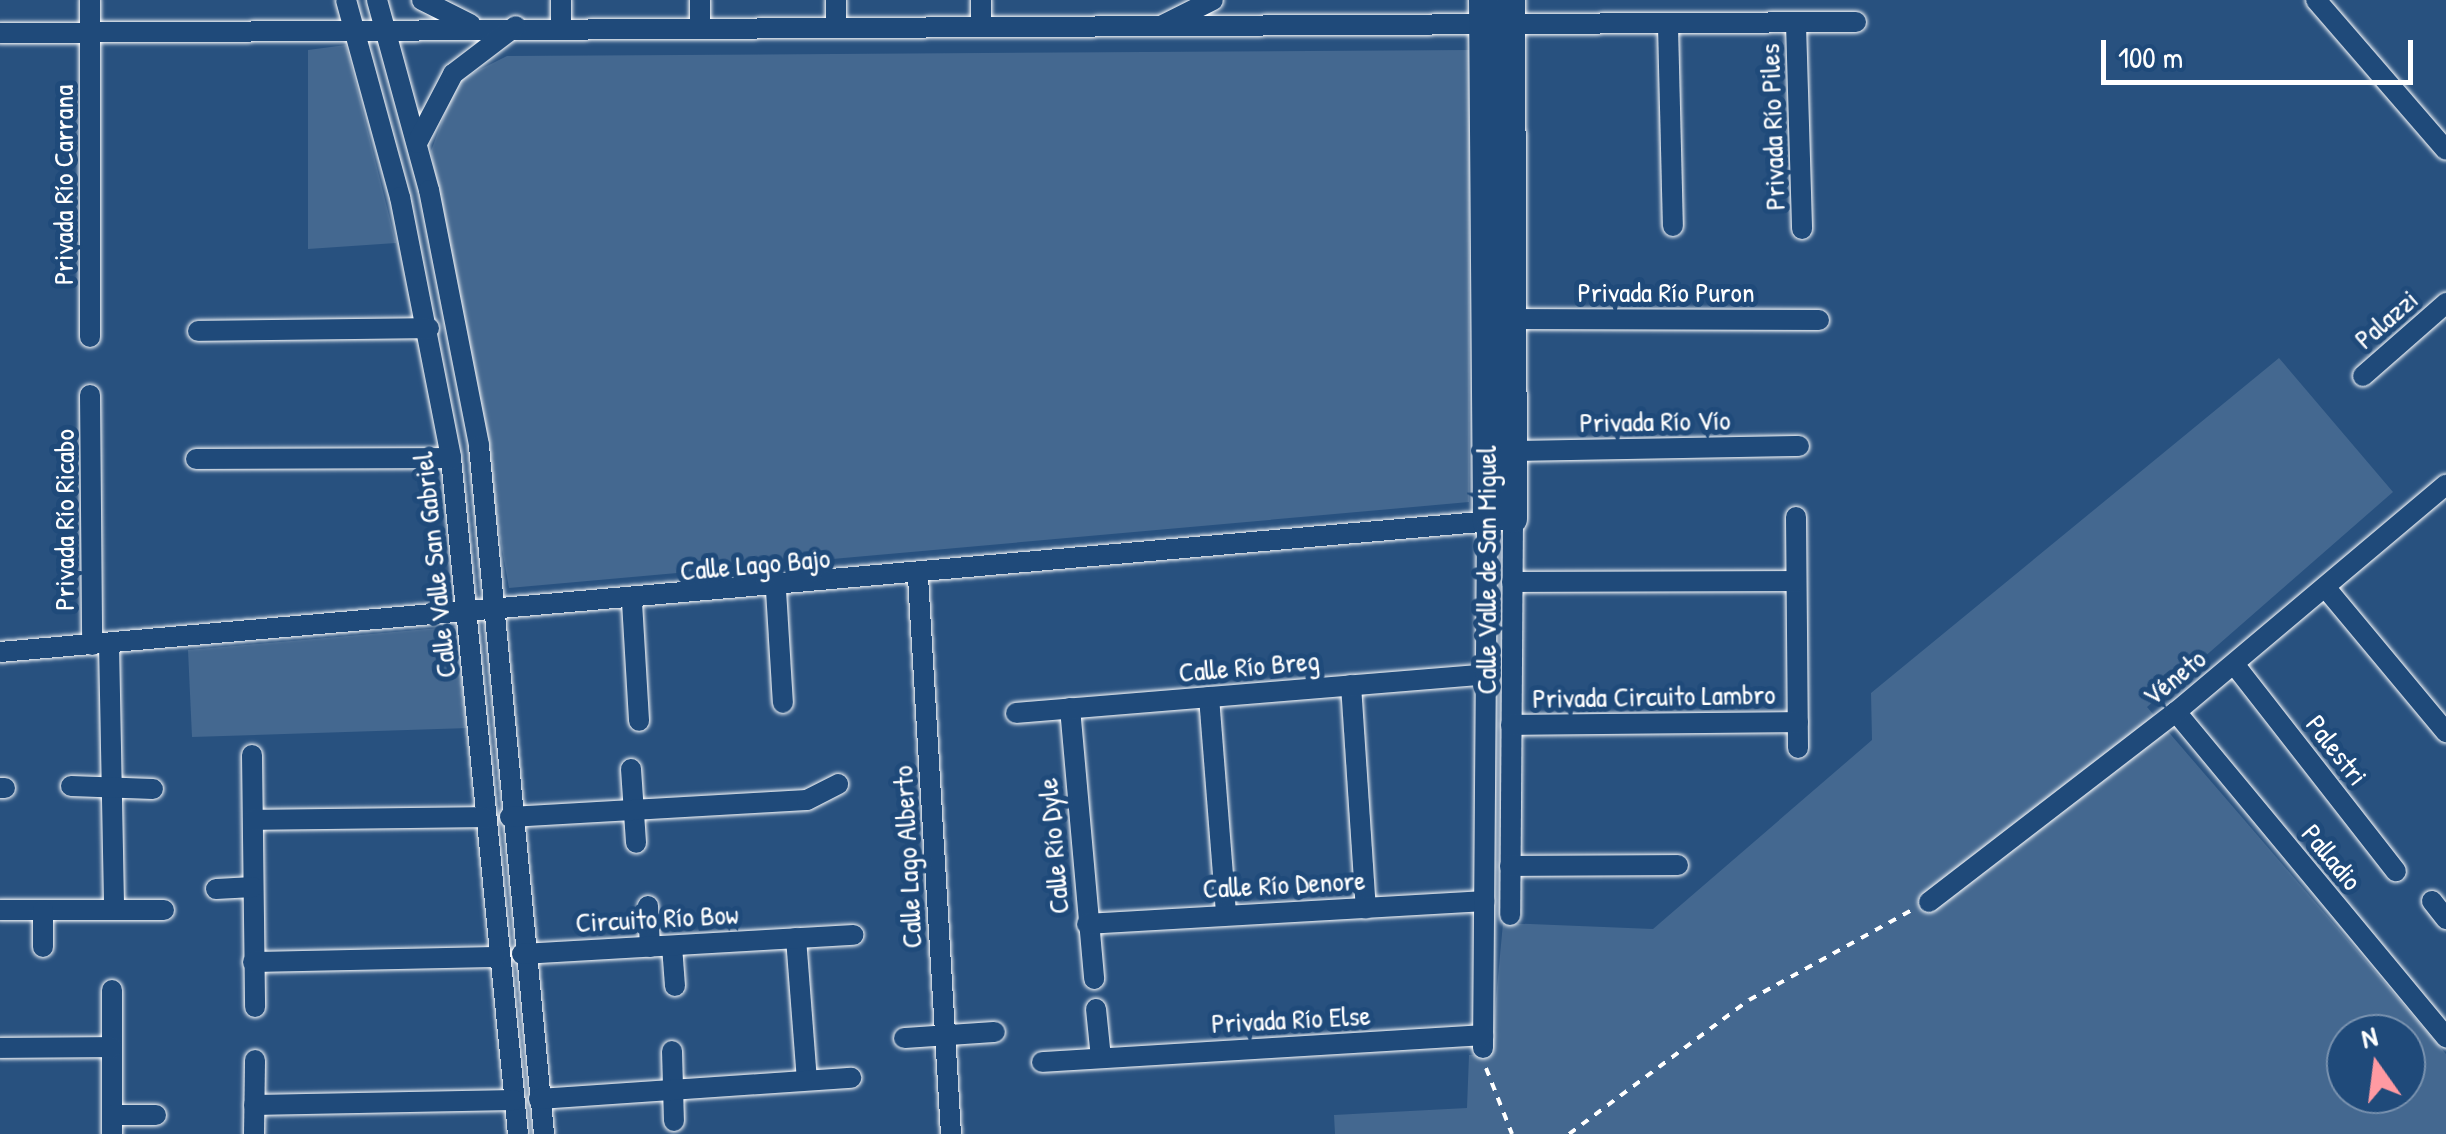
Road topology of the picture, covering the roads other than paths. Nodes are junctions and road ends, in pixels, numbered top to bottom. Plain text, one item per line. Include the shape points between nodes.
1 (90, 0) edge
2 (346, 0) edge
3 (377, 0) edge
4 (422, 0) edge
5 (561, 0) edge
6 (700, 0) edge
7 (836, 0) edge
8 (981, 0) edge
9 (1213, 0) edge
10 (2316, 0) edge
11 (1497, 14) edge
12 (1856, 22) dead end
13 (1796, 24) junction
14 (700, 25) junction
15 (836, 25) junction
16 (981, 25) junction
17 (476, 26) junction
18 (516, 26) junction
19 (560, 26) junction
20 (1668, 26) junction
21 (354, 28) junction
22 (386, 28) junction
23 (1155, 29) junction
24 (0, 33) edge
25 (90, 33) junction
26 (417, 143) junction
27 (2446, 150) edge
28 (1673, 226) dead end
29 (1802, 229) dead end
30 (2446, 303) edge
31 (1513, 318) junction
32 (1819, 320) dead end
33 (429, 328) junction
34 (198, 331) dead end
35 (90, 336) dead end
36 (2363, 376) dead end
37 (90, 395) dead end
38 (1799, 446) dead end
39 (1511, 450) junction
40 (451, 458) junction
41 (196, 459) dead end
42 (2446, 485) edge
43 (1796, 518) dead end
44 (1500, 521) junction
45 (918, 577) junction
46 (1796, 581) junction
47 (1512, 582) junction
48 (2325, 586) junction
49 (776, 590) junction
50 (632, 602) junction
51 (500, 613) junction
52 (471, 616) junction
53 (101, 644) junction
54 (0, 652) edge
55 (2234, 664) junction
56 (1486, 674) junction
57 (1351, 686) junction
58 (1209, 696) junction
59 (783, 703) dead end
60 (1070, 708) junction
61 (2176, 712) junction
62 (1016, 713) dead end
63 (639, 721) dead end
64 (1798, 722) junction
65 (1511, 725) junction
66 (2446, 732) edge
67 (1798, 748) dead end
68 (252, 755) dead end
69 (631, 770) dead end
70 (838, 784) dead end
71 (71, 786) dead end
72 (113, 788) junction
73 (153, 789) dead end
74 (632, 809) junction
75 (484, 817) junction
76 (510, 817) junction
77 (253, 820) junction
78 (636, 844) dead end
79 (1510, 866) junction
80 (1678, 866) dead end
81 (2396, 870) dead end
82 (253, 887) junction
83 (216, 890) dead end
84 (1484, 900) junction
85 (2432, 901) dead end
86 (1928, 902) road end
87 (648, 906) dead end
88 (1366, 908) junction
89 (0, 910) edge
90 (43, 910) junction
91 (114, 910) junction
92 (164, 910) dead end
93 (1226, 914) junction
94 (1510, 915) dead end
95 (2446, 919) edge
96 (1087, 924) junction
97 (853, 935) dead end
98 (796, 938) junction
99 (672, 946) junction
100 (43, 947) dead end
101 (650, 947) junction
102 (522, 954) junction
103 (496, 958) junction
104 (253, 962) junction
105 (1094, 979) dead end
106 (675, 986) dead end
107 (112, 990) dead end
108 (255, 1007) dead end
109 (1096, 1010) dead end
110 (995, 1032) dead end
111 (945, 1034) junction
112 (2446, 1037) edge
113 (904, 1038) dead end
114 (1483, 1042) joint
115 (112, 1047) junction
116 (0, 1048) edge
117 (672, 1051) dead end
118 (1101, 1058) junction
119 (255, 1060) dead end
120 (1042, 1062) dead end
121 (851, 1078) dead end
122 (807, 1080) junction
123 (674, 1086) junction
124 (539, 1099) junction
125 (514, 1100) junction
126 (254, 1105) junction
127 (156, 1114) dead end
128 (674, 1121) dead end
129 (112, 1125) edge
130 (254, 1134) edge
131 (518, 1134) edge
132 (544, 1134) edge
133 (951, 1134) edge

1 - 25 street, Privada Río Carrana
2 - 21 street, Calle Valle San Gabriel
3 - 22 street, Calle Valle San Gabriel
4 - 17 street
5 - 19 street
6 - 14 street
7 - 15 street
8 - 16 street
9 - 23 street
10 - 27 street
11 - 20 street
11 - 23 street
11 - 31 street, Calle Valle de San Miguel
11 - 44 street, Calle Valle de San Miguel
12 - 13 street
13 - 20 street
13 - 29 street, Privada Río Piles
14 - 15 street
14 - 19 street
15 - 16 street
16 - 23 street
17 - 18 street
17 - 22 street
18 - 19 street
18 - 26 street via 453,74
20 - 28 street
21 - 22 street
21 - 25 street
21 - 33 street, Calle Valle San Gabriel
22 - 26 street, Calle Valle San Gabriel
24 - 25 street
25 - 35 street, Privada Río Carrana
26 - 51 street, Calle Valle San Gabriel via 458,315
30 - 36 street, Palazzi
31 - 32 street, Privada Río Puron
31 - 39 street, Calle Valle de San Miguel
33 - 34 street
33 - 40 street, Calle Valle San Gabriel
37 - 53 street, Privada Río Ricabo
38 - 39 street, Privada Río Vío
39 - 44 street, Calle Valle de San Miguel
40 - 41 street
40 - 52 street, Calle Valle San Gabriel
42 - 48 street, Véneto
43 - 46 street, Privada Circuito Lambro
44 - 45 street, Calle Lago Bajo
44 - 47 street, Calle Valle de San Miguel
44 - 56 street, Calle Valle de San Miguel
45 - 49 street, Calle Lago Bajo
45 - 111 street, Calle Lago Alberto
46 - 47 street
46 - 64 street, Privada Circuito Lambro
47 - 65 street, Calle Valle de San Miguel
48 - 55 street, Véneto
48 - 66 street
49 - 50 street, Calle Lago Bajo
49 - 59 street
50 - 51 street, Calle Lago Bajo
50 - 63 street
51 - 52 street, Calle Lago Bajo
51 - 76 street, Calle Valle San Gabriel
52 - 53 street, Calle Lago Bajo
52 - 75 street, Calle Valle San Gabriel
53 - 54 street, Calle Lago Bajo
53 - 72 street, Privada Río Ricabo
55 - 61 street, Véneto
55 - 81 street, Palestri
56 - 57 street, Calle Río Breg
56 - 84 street, Calle Valle de San Miguel
57 - 58 street, Calle Río Breg
57 - 88 street
58 - 60 street, Calle Río Breg
58 - 93 street
60 - 62 street, Calle Río Breg
60 - 96 street, Calle Río Dyle
61 - 86 street, Véneto
61 - 112 street, Palladio
64 - 65 street, Privada Circuito Lambro
64 - 67 street, Privada Circuito Lambro
65 - 79 street, Calle Valle de San Miguel
68 - 77 street
69 - 74 street
70 - 74 street via 807,800
71 - 72 street
72 - 73 street
72 - 91 street, Privada Río Ricabo
74 - 76 street
74 - 78 street
75 - 77 street
75 - 103 street, Calle Valle San Gabriel
76 - 102 street, Calle Valle San Gabriel
77 - 82 street
79 - 80 street
79 - 94 street, Calle Valle de San Miguel
82 - 83 street
82 - 104 street
84 - 88 street, Calle Río Denore
84 - 114 street, Calle Valle de San Miguel
85 - 95 street
87 - 101 street
88 - 93 street, Calle Río Denore
89 - 90 street
90 - 91 street
90 - 100 street
91 - 92 street
93 - 96 street, Calle Río Denore
96 - 105 street, Calle Río Dyle
97 - 98 street, Circuito Río Bow
98 - 99 street, Circuito Río Bow
98 - 122 street
99 - 101 street, Circuito Río Bow
99 - 106 street
101 - 102 street, Circuito Río Bow
102 - 124 street, Calle Valle San Gabriel
103 - 104 street
103 - 125 street, Calle Valle San Gabriel
104 - 108 street
107 - 115 street
109 - 118 street
110 - 111 street
111 - 113 street
111 - 133 street, Calle Lago Alberto
114 - 118 street, Privada Río Else
115 - 116 street
115 - 129 street
117 - 123 street
118 - 120 street, Privada Río Else
119 - 126 street
121 - 122 street
122 - 123 street
123 - 124 street
123 - 128 street
124 - 132 street, Calle Valle San Gabriel
125 - 126 street
125 - 131 street, Calle Valle San Gabriel
126 - 130 street
127 - 129 street

